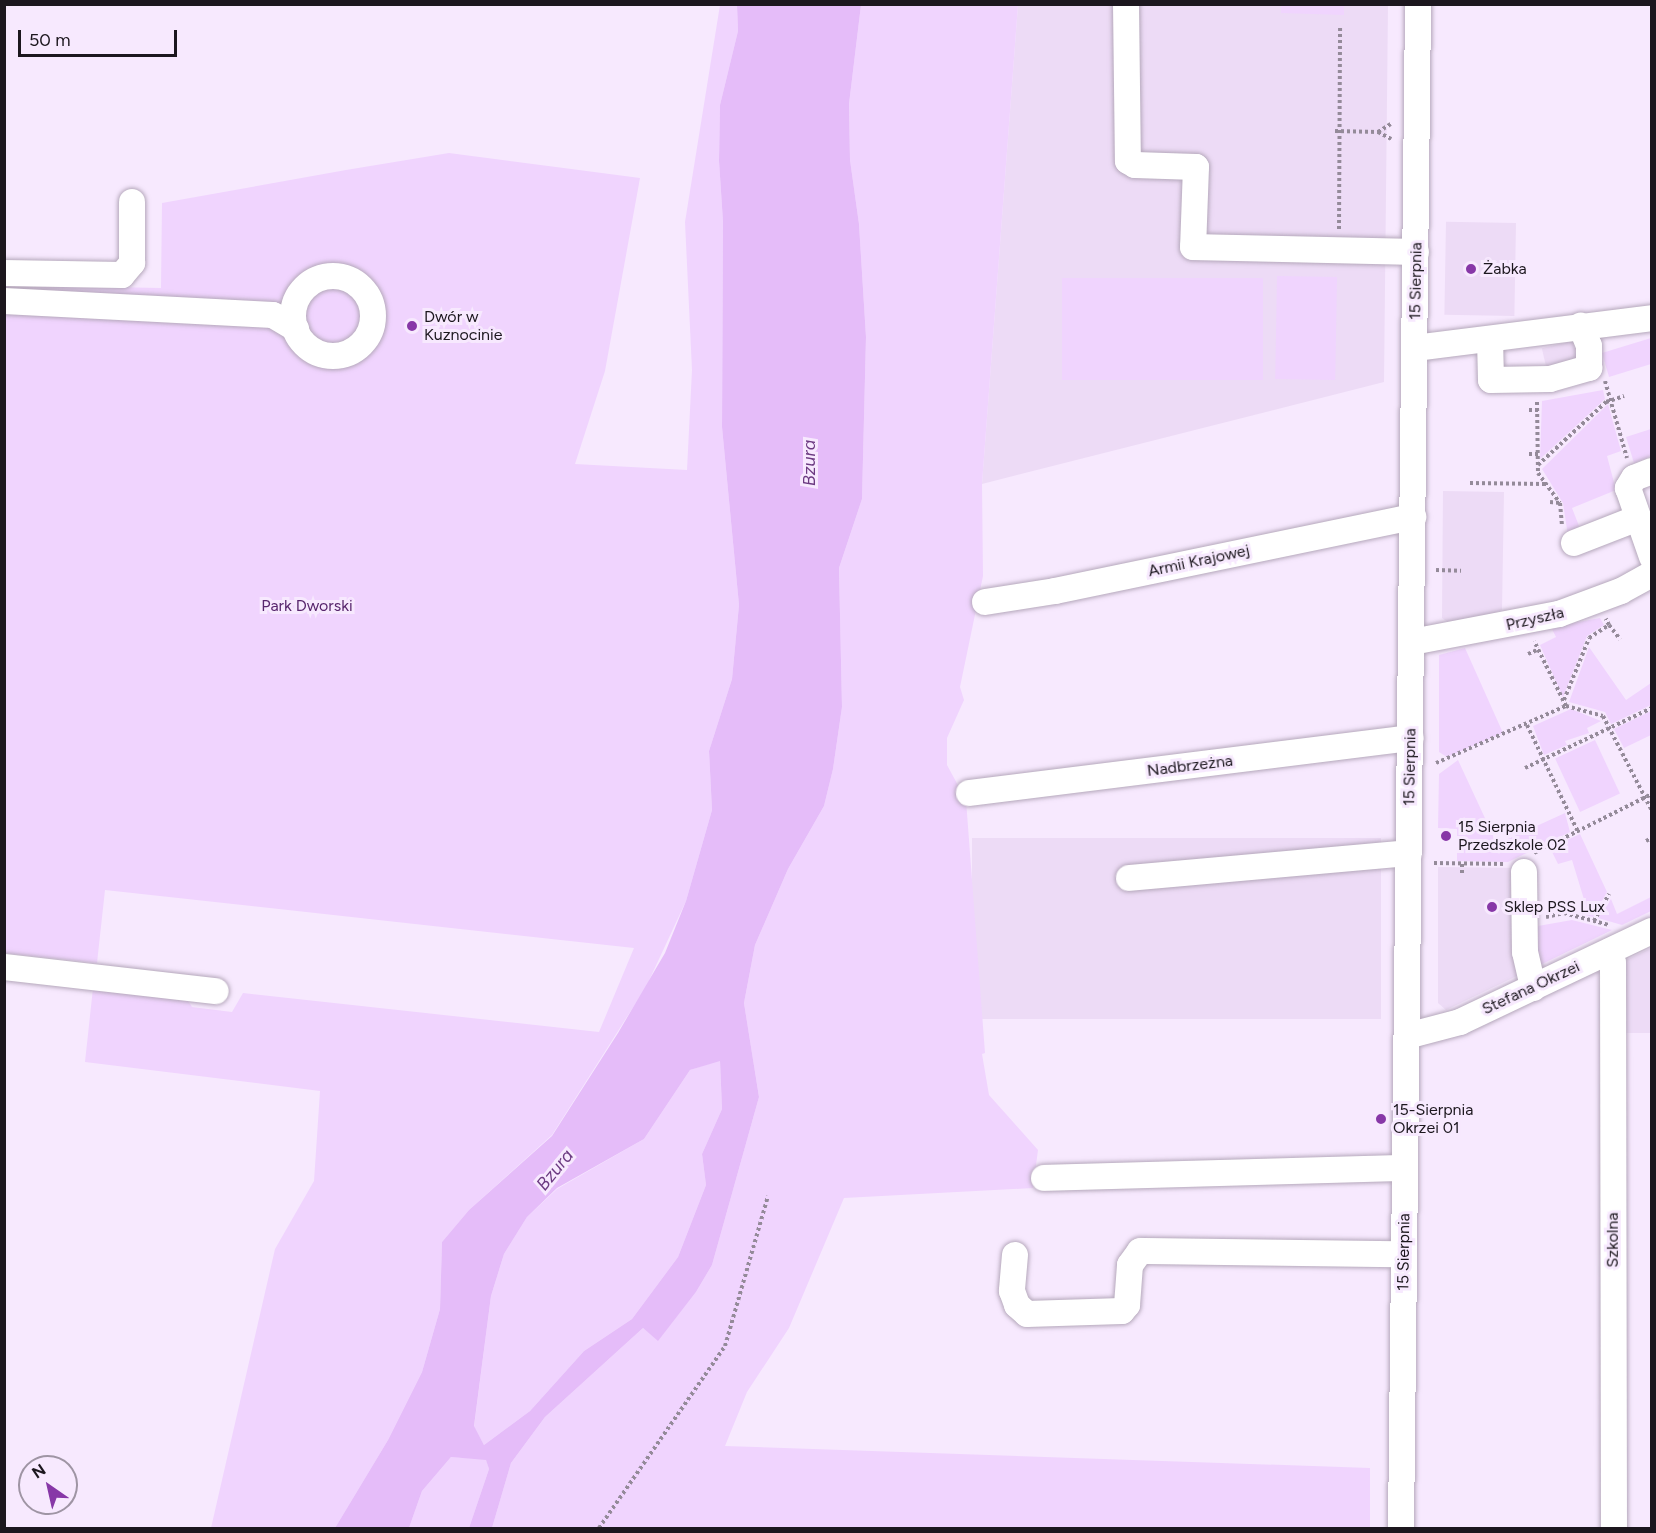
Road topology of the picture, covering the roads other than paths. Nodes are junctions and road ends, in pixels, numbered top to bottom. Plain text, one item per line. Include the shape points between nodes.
1 (1126, 4) edge
2 (1418, 4) edge
3 (132, 202) dead end
4 (1416, 252) junction
5 (4, 273) edge
6 (4, 301) edge
7 (295, 304) junction
8 (273, 315) junction
9 (1652, 318) edge
10 (1581, 326) junction
11 (296, 329) junction
12 (1490, 339) junction
13 (1415, 348) junction
14 (1643, 475) edge
15 (1413, 517) junction
16 (1638, 518) junction
17 (1566, 532) road end
18 (1652, 557) edge
19 (1652, 574) edge
20 (985, 602) dead end
21 (1412, 642) junction
22 (1410, 738) junction
23 (969, 793) dead end
24 (1410, 853) junction
25 (1523, 863) road end
26 (1129, 878) dead end
27 (1652, 931) edge
28 (1610, 951) junction
29 (4, 967) edge
30 (1533, 988) junction
31 (216, 991) dead end
32 (1407, 1036) junction
33 (1405, 1168) junction
34 (1044, 1178) dead end
35 (1404, 1254) junction
36 (1015, 1255) dead end
37 (1401, 1528) edge
38 (1614, 1528) edge

1 - 4 street via 1128,161 1135,165 1196,167 1193,247
2 - 4 street, 15 Sierpnia
3 - 5 street via 132,263 122,275
4 - 13 street, 15 Sierpnia
6 - 8 street
7 - 8 street
7 - 11 street
7 - 11 street via 311,282 337,276 361,286 373,310 373,323 364,340 337,356 312,349
8 - 11 street
9 - 10 street
10 - 12 street
10 - 12 street via 1589,346 1589,368 1537,380 1491,380
12 - 13 street
13 - 15 street, 15 Sierpnia
14 - 16 street via 1629,494
15 - 20 street, Armii Krajowej
15 - 21 street, 15 Sierpnia
16 - 17 street
16 - 18 street
19 - 21 street, Przyszła via 1595,602 1525,622
21 - 22 street, 15 Sierpnia
22 - 23 street, Nadbrzeżna
22 - 24 street, 15 Sierpnia
24 - 26 street
24 - 32 street, 15 Sierpnia
25 - 30 street via 1527,964
27 - 28 street, Stefana Okrzei
28 - 30 street, Stefana Okrzei
28 - 38 street, Szkolna
29 - 31 street
30 - 32 street, Stefana Okrzei via 1460,1022
32 - 33 street, 15 Sierpnia
33 - 34 street
33 - 35 street, 15 Sierpnia
35 - 36 street via 1140,1251 1130,1265 1127,1305 1122,1311 1038,1314 1026,1314 1017,1305 1011,1277
35 - 37 street, 15 Sierpnia

